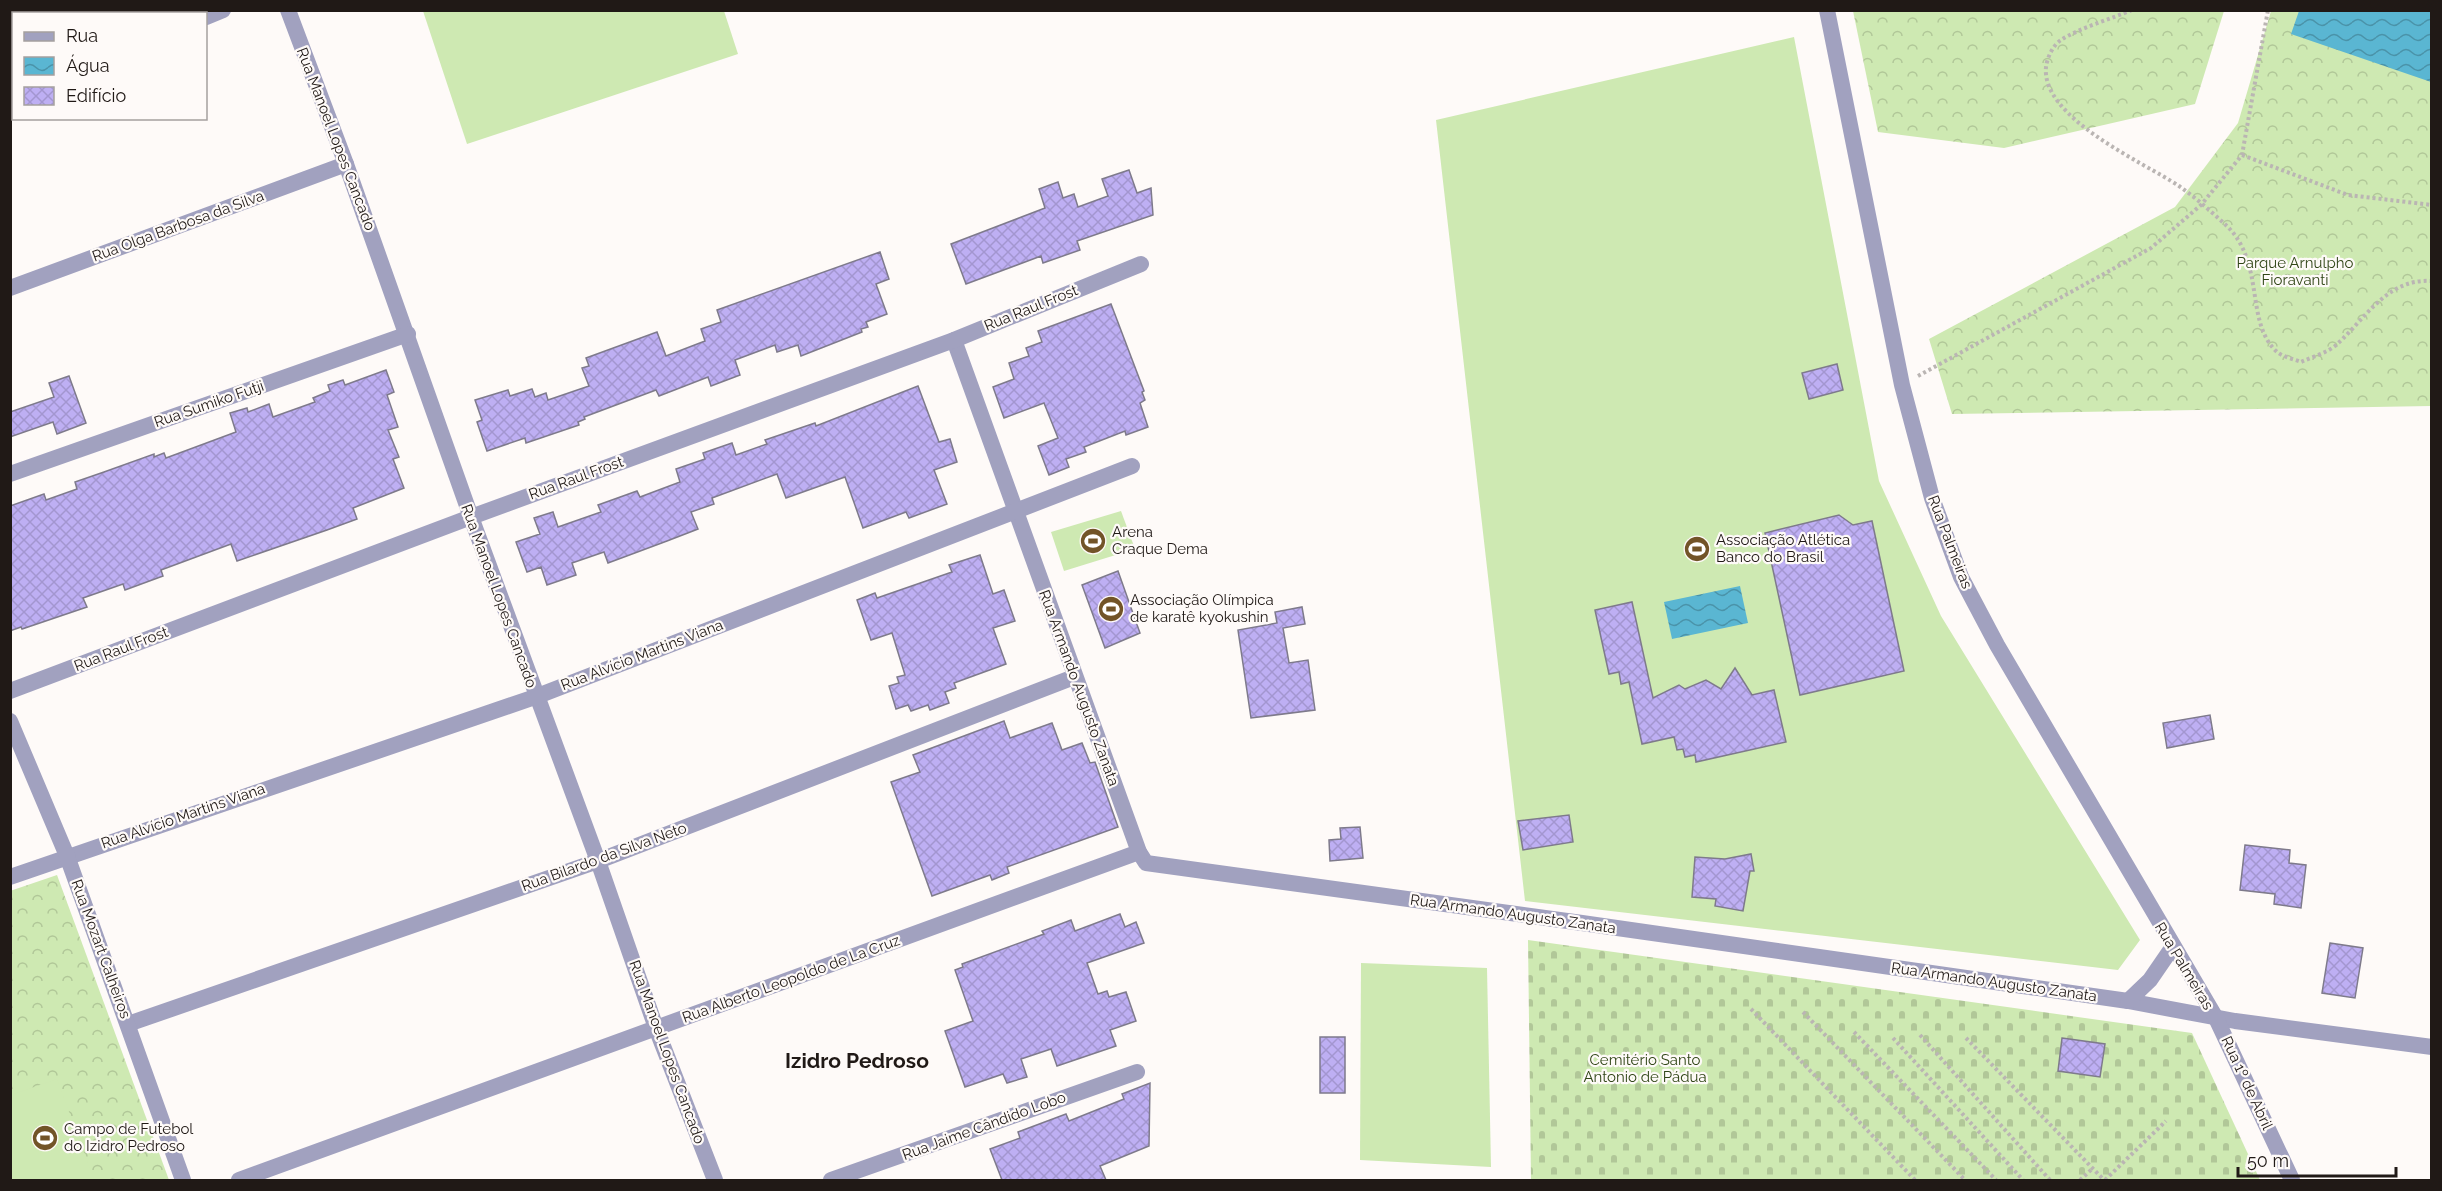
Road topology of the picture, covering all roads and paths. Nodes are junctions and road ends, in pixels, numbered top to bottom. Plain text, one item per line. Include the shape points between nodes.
1 (223, 10) edge
2 (288, 10) edge
3 (1827, 10) edge
4 (2132, 10) edge
5 (2268, 10) edge
6 (207, 17) edge
7 (2242, 155) junction
8 (346, 164) junction
9 (2201, 205) junction
10 (2432, 206) edge
11 (1141, 264) dead end
12 (2432, 281) edge
13 (10, 288) edge
14 (408, 334) junction
15 (954, 340) junction
16 (1916, 367) dead end
17 (1918, 376) junction
18 (1902, 385) junction
19 (1921, 387) dead end
20 (1132, 466) dead end
21 (10, 474) edge
22 (1016, 510) junction
23 (471, 517) junction
24 (1074, 677) junction
25 (10, 691) edge
26 (535, 697) junction
27 (10, 721) edge
28 (1139, 852) junction
29 (66, 856) junction
30 (597, 861) junction
31 (10, 877) edge
32 (2172, 948) junction
33 (2128, 1001) junction
34 (1750, 1009) dead end
35 (1803, 1012) dead end
36 (2216, 1018) junction
37 (128, 1023) junction
38 (656, 1028) junction
39 (1854, 1032) dead end
40 (1920, 1035) dead end
41 (1893, 1038) dead end
42 (1966, 1038) dead end
43 (2432, 1047) edge
44 (1137, 1072) dead end
45 (2166, 1121) dead end
46 (2092, 1168) junction
47 (183, 1180) edge
48 (239, 1180) edge
49 (715, 1180) edge
50 (831, 1180) edge
51 (1915, 1180) edge
52 (1965, 1180) edge
53 (1996, 1180) edge
54 (2023, 1180) edge
55 (2050, 1180) edge
56 (2080, 1180) edge
57 (2105, 1180) edge
58 (2292, 1180) edge

1 - 6 street
2 - 8 street, Rua Manoel Lopes Cancado
3 - 18 street, Rua Palmeiras
4 - 9 path via 2059,40 2046,59 2045,73 2053,96 2089,133 2180,187
5 - 7 path
7 - 9 path
7 - 10 path via 2348,195
8 - 13 street, Rua Olga Barbosa da Silva
8 - 14 street, Rua Manoel Lopes Cancado
9 - 12 path via 2244,247 2252,269 2263,334 2278,353 2301,362 2333,348 2384,296 2402,285
9 - 17 path via 2151,248
11 - 15 street, Rua Raul Frost
14 - 21 street, Rua Sumiko Futji
14 - 23 street, Rua Manoel Lopes Cancado
15 - 22 street, Rua Armando Augusto Zanata
15 - 23 street, Rua Raul Frost
16 - 17 path
17 - 18 path
17 - 19 path
18 - 32 street, Rua Palmeiras via 1932,498 1961,577
20 - 22 street, Rua Alvício Martins Viana
22 - 24 street, Rua Armando Augusto Zanata
22 - 26 street, Rua Alvício Martins Viana
23 - 25 street, Rua Raul Frost
23 - 26 street, Rua Manoel Lopes Cancado
24 - 28 street, Rua Armando Augusto Zanata
24 - 30 street, Rua Bilardo da Silva Neto
26 - 29 street, Rua Alvício Martins Viana
26 - 30 street, Rua Manoel Lopes Cancado
27 - 29 street, Rua Mozart Calheiros
28 - 33 street, Rua Armando Augusto Zanata via 1146,863
28 - 38 street, Rua Alberto Leopoldo de La Cruz
29 - 31 street, Rua Alvício Martins Viana
29 - 37 street, Rua Mozart Calheiros
30 - 37 street, Rua Bilardo da Silva Neto
30 - 38 street, Rua Manoel Lopes Cancado
32 - 33 street via 2150,980
32 - 36 street, Rua Palmeiras
33 - 36 street, Rua Armando Augusto Zanata
34 - 51 path
35 - 52 path
36 - 43 street, Rua Armando Augusto Zanata
36 - 58 street, Rua 1º de Abril
37 - 47 street, Rua Mozart Calheiros
38 - 48 street, Rua Alberto Leopoldo de La Cruz
38 - 49 street, Rua Manoel Lopes Cancado
39 - 53 path
40 - 55 path
41 - 54 path
42 - 46 path
44 - 50 street, Rua Jaime Cândido Lobo
45 - 57 path
46 - 56 path
46 - 57 path

